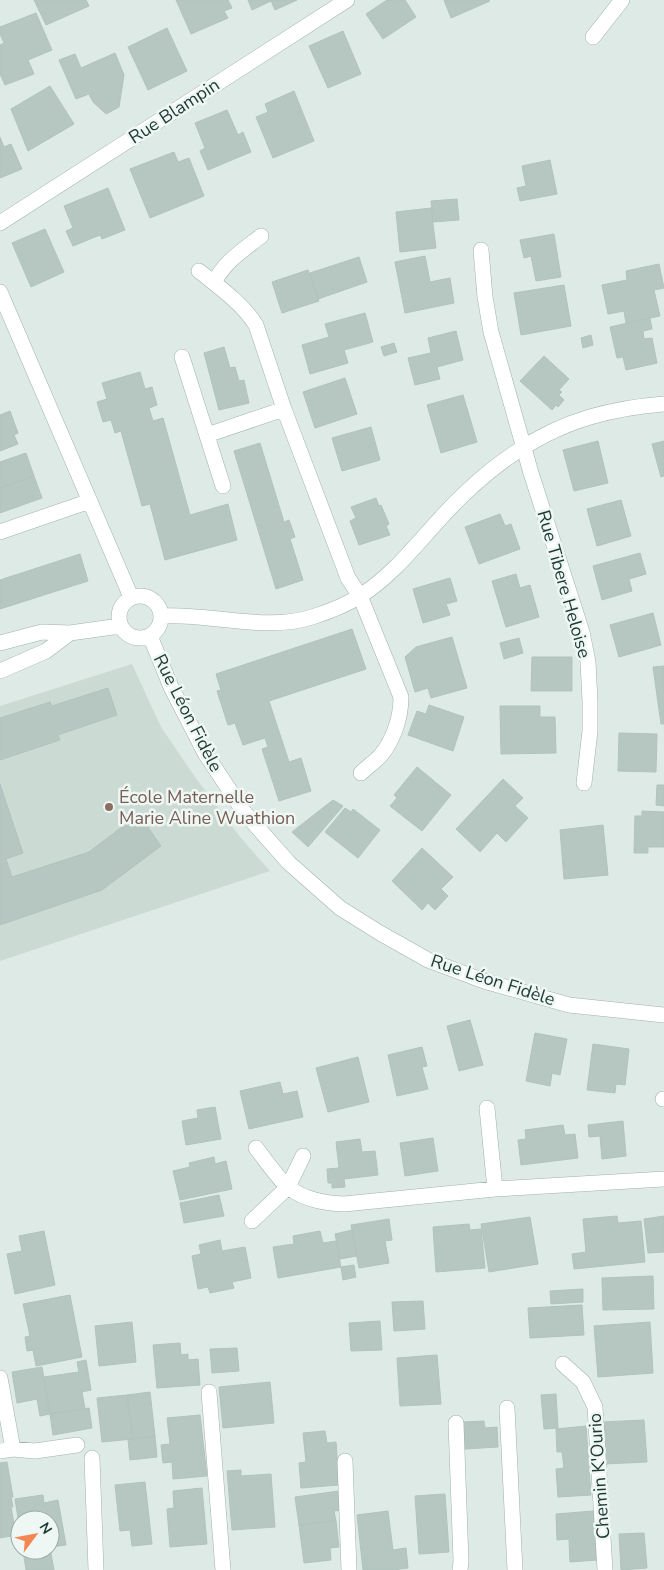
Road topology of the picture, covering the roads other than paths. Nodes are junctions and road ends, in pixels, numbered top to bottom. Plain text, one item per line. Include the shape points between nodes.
1 (347, 0) edge
2 (622, 0) edge
3 (593, 37) dead end
4 (0, 223) edge
5 (260, 236) dead end
6 (481, 250) dead end
7 (199, 271) dead end
8 (214, 283) junction
9 (0, 292) edge
10 (6, 324) edge
11 (182, 357) dead end
12 (664, 404) edge
13 (284, 409) junction
14 (207, 435) junction
15 (525, 447) junction
16 (223, 486) dead end
17 (90, 501) junction
18 (0, 532) edge
19 (360, 596) junction
20 (131, 597) junction
21 (162, 616) junction
22 (120, 626) junction
23 (70, 633) junction
24 (150, 636) junction
25 (0, 643) edge
26 (0, 670) edge
27 (361, 773) dead end
28 (584, 783) dead end
29 (664, 1015) edge
30 (487, 1108) dead end
31 (256, 1148) dead end
32 (303, 1156) dead end
33 (664, 1178) edge
34 (288, 1187) junction
35 (495, 1189) junction
36 (252, 1221) dead end
37 (563, 1364) dead end
38 (0, 1378) edge
39 (210, 1392) dead end
40 (507, 1408) dead end
41 (456, 1423) dead end
42 (77, 1445) dead end
43 (6, 1450) edge
44 (92, 1458) dead end
45 (345, 1461) dead end
46 (96, 1570) edge
47 (223, 1570) edge
48 (349, 1570) edge
49 (460, 1570) edge
50 (515, 1570) edge
51 (606, 1570) edge

1 - 4 street, Rue Blampin
2 - 3 street
5 - 8 street via 230,260
6 - 15 street, Rue Tibere Heloise via 491,332
7 - 8 street
8 - 13 street via 256,324
9 - 10 street
10 - 17 street
11 - 14 street
12 - 15 street via 589,417 553,431
13 - 14 street
13 - 19 street via 348,578
14 - 16 street
15 - 19 street via 491,470 462,496 398,566
15 - 28 street, Rue Tibere Heloise via 582,632 588,662 590,732
17 - 18 street
17 - 20 street
19 - 21 street via 292,622
19 - 27 street via 401,697 401,711 394,734 381,754
20 - 21 street via 148,596 160,608
20 - 22 street via 120,609
21 - 24 street via 156,631
22 - 23 street
22 - 24 street via 133,637
23 - 25 street via 42,632
23 - 26 street via 46,650
24 - 29 street, Rue Léon Fidèle via 171,687 205,753 244,812 289,863 340,908 428,960 484,981 569,1005
30 - 35 street
31 - 34 street
32 - 34 street
33 - 35 street
34 - 35 street via 326,1204
34 - 36 street
37 - 51 street, Chemin K'Ourio via 583,1382 595,1407
38 - 43 street
39 - 47 street
40 - 50 street
41 - 49 street
42 - 43 street via 36,1451
44 - 46 street
45 - 48 street

